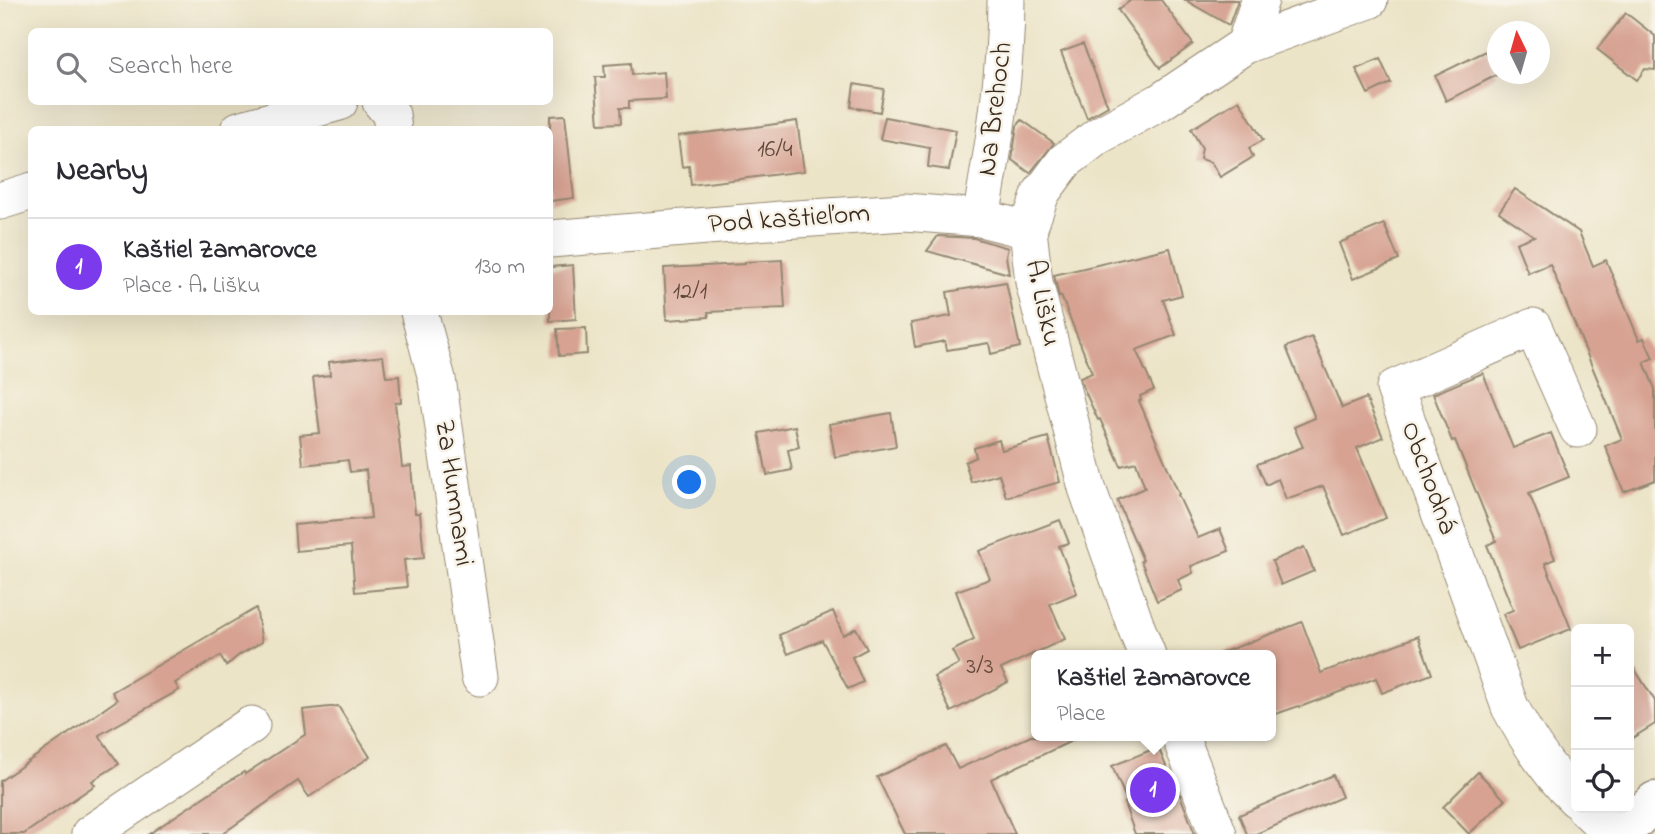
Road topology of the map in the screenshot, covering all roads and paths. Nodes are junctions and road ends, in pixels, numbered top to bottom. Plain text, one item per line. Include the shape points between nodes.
1 (1006, 0) edge
2 (1260, 0) edge
3 (1369, 0) edge
4 (1245, 46) junction
5 (328, 105) edge
6 (384, 105) edge
7 (253, 126) edge
8 (392, 126) edge
9 (28, 192) edge
10 (0, 201) edge
11 (981, 218) junction
12 (1028, 230) junction
13 (553, 239) edge
14 (420, 315) edge
15 (1577, 429) dead end
16 (1145, 650) edge
17 (480, 677) dead end
18 (250, 725) dead end
19 (1182, 741) edge
20 (1571, 794) edge
21 (1655, 801) edge
22 (1590, 813) edge
23 (90, 834) edge
24 (1218, 834) edge
25 (1613, 834) edge
26 (1621, 834) edge

1 - 11 street, Na Brehoch via 998,119
2 - 4 street
3 - 4 street, A. Lišku
4 - 12 street, A. Lišku via 1098,136 1065,162 1041,193
5 - 7 street
6 - 8 street
9 - 10 street
11 - 12 street, Pod kaštieľom
11 - 13 street, Pod kaštieľom via 905,212
12 - 16 street, A. Lišku via 1034,282 1087,488
14 - 17 street, Za Humnami via 437,379
15 - 20 street, Obchodná via 1533,327 1395,388 1510,707 1528,740
18 - 23 street
19 - 24 street
21 - 26 main road
22 - 25 street

